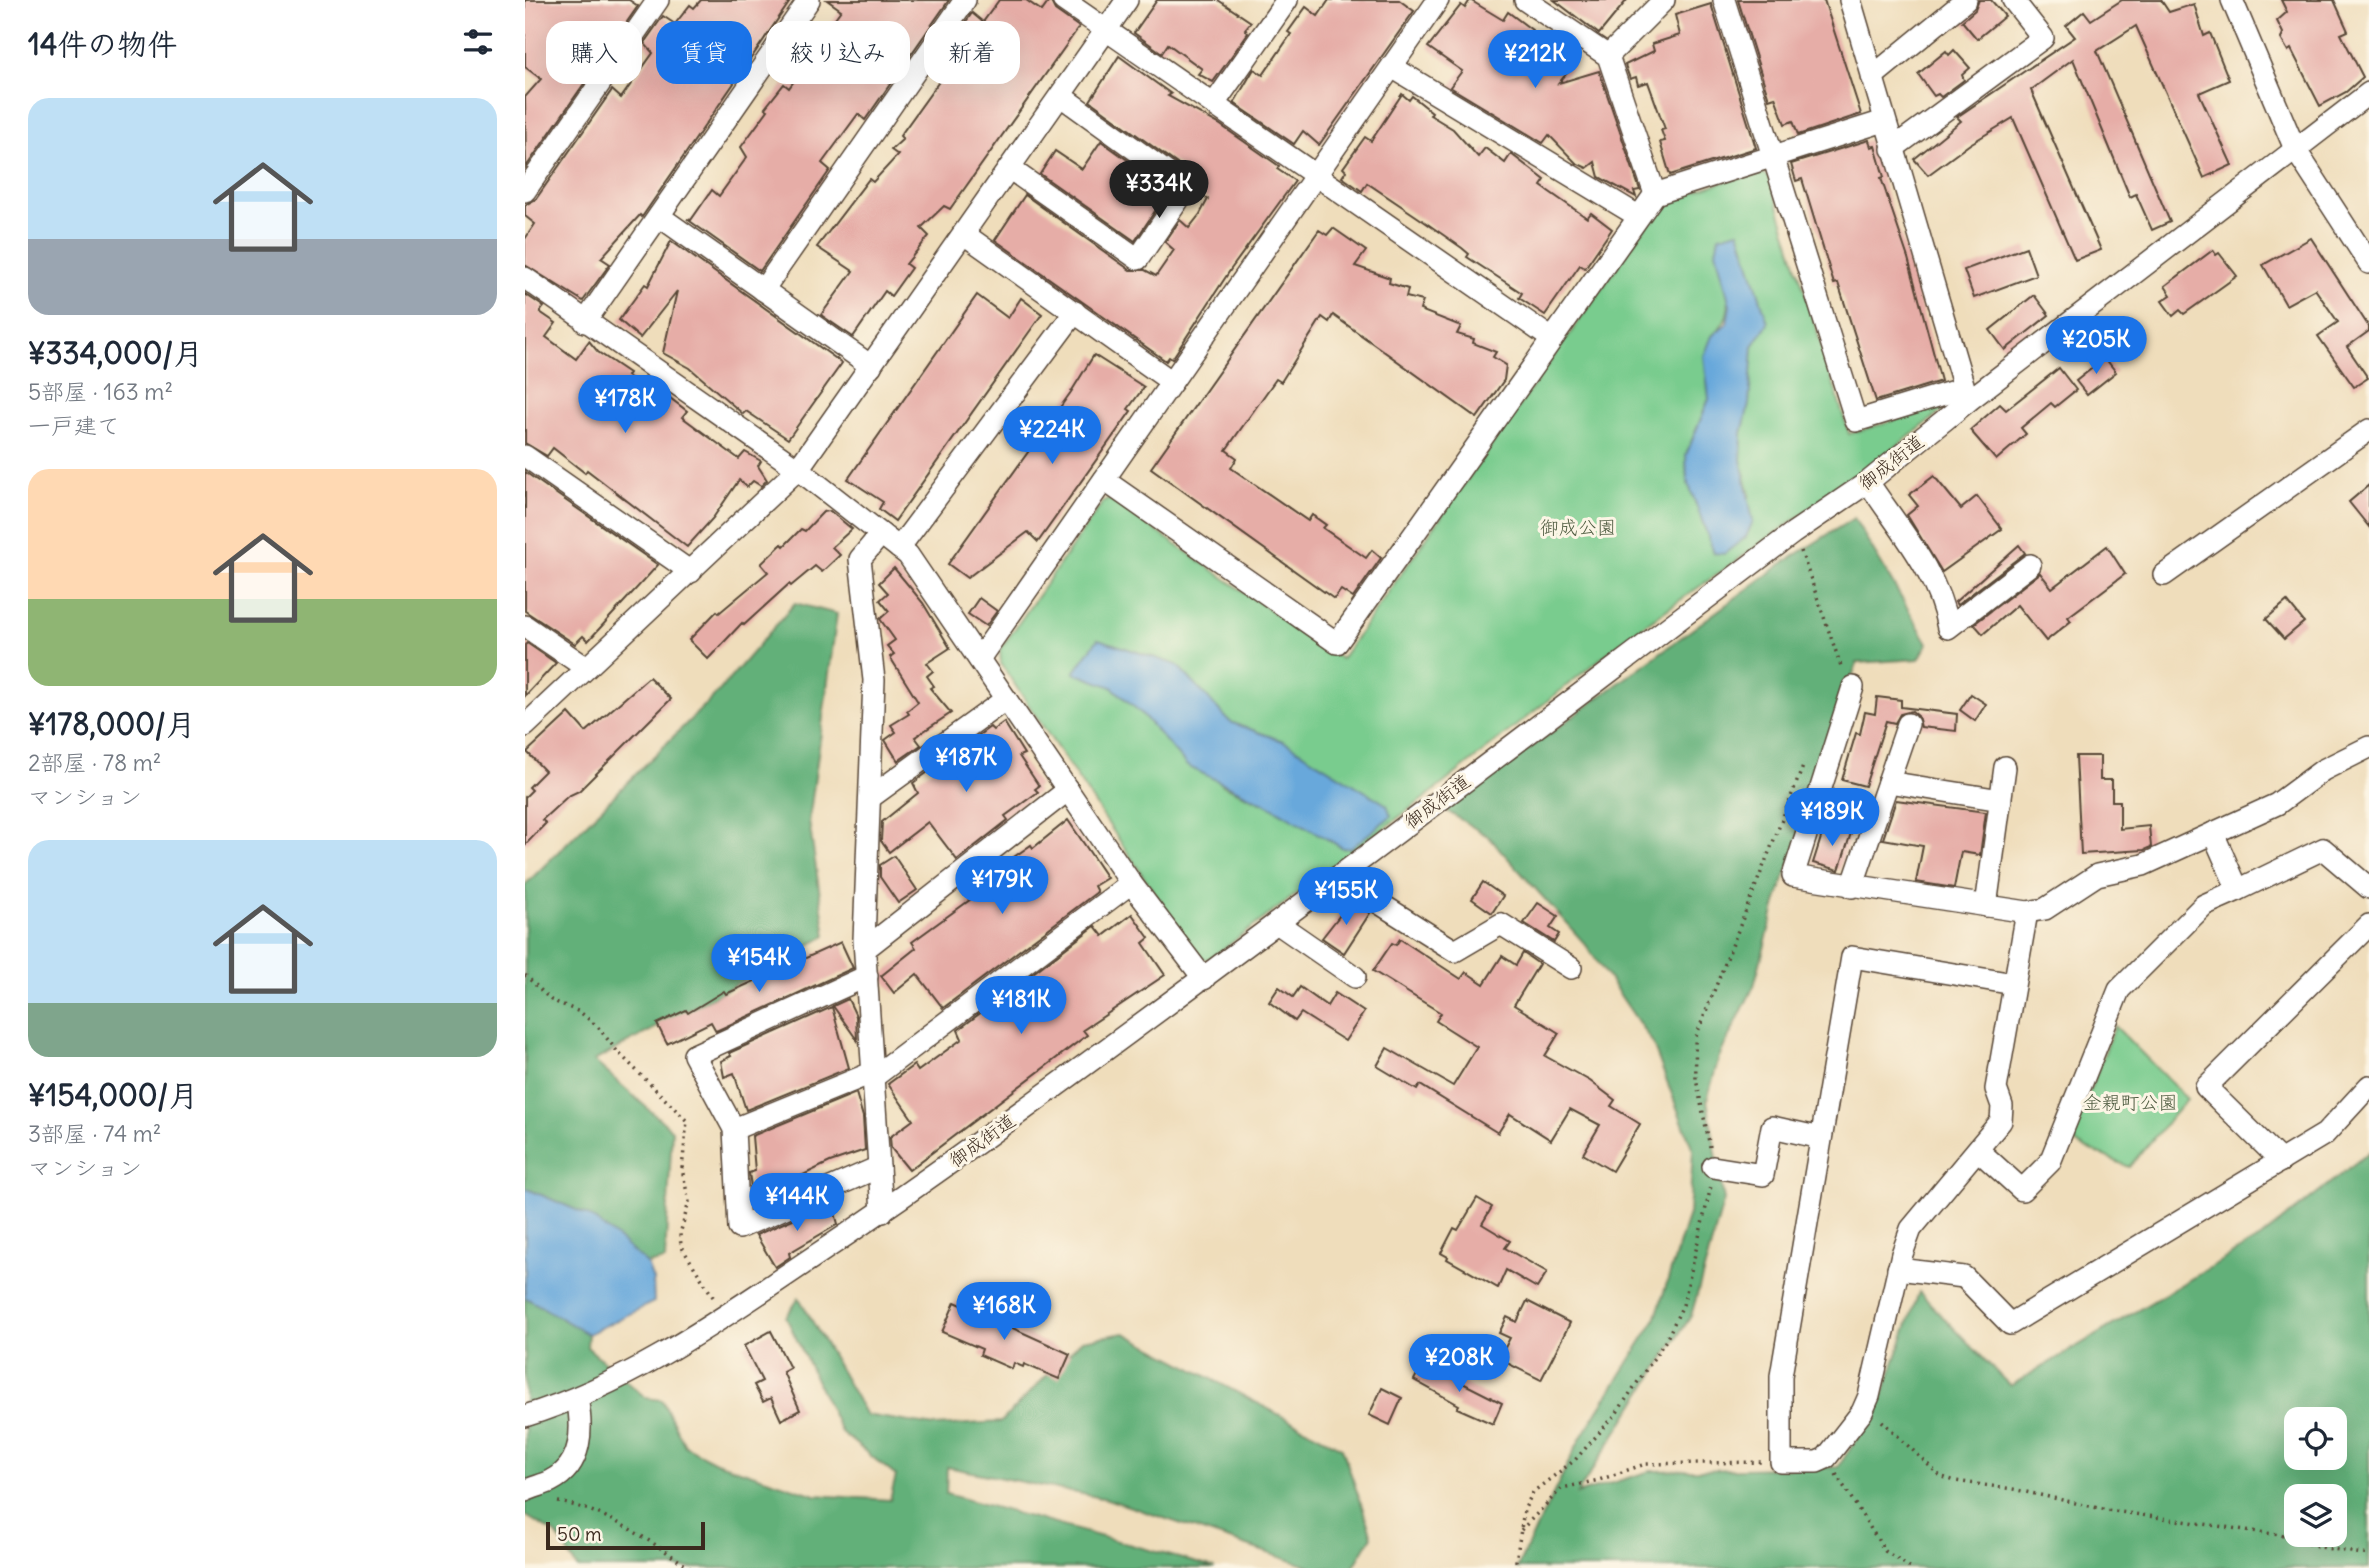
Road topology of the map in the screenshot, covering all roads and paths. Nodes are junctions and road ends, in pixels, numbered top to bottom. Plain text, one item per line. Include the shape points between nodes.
1 (658, 0) edge
2 (809, 0) edge
3 (965, 0) edge
4 (1063, 0) edge
5 (1127, 0) edge
6 (1287, 0) edge
7 (1438, 0) edge
8 (1525, 0) edge
9 (1664, 0) edge
10 (1724, 0) edge
11 (1850, 0) edge
12 (1966, 0) edge
13 (2013, 0) edge
14 (2232, 0) edge
15 (1106, 30) junction
16 (1608, 56) junction
17 (1392, 67) junction
18 (1872, 77) junction
19 (2369, 93) edge
20 (1061, 96) junction
21 (1214, 104) junction
22 (1884, 121) junction
23 (1892, 149) junction
24 (2295, 149) junction
25 (1775, 156) junction
26 (1009, 168) junction
27 (1316, 176) junction
28 (525, 191) edge
29 (1655, 194) junction
30 (659, 216) junction
31 (1638, 216) junction
32 (964, 234) junction
33 (2369, 263) edge
34 (525, 278) edge
35 (763, 290) junction
36 (1075, 312) junction
37 (585, 322) junction
38 (1552, 339) junction
39 (871, 366) junction
40 (1172, 382) junction
41 (1966, 394) junction
42 (2369, 430) edge
43 (525, 456) edge
44 (798, 469) junction
45 (1104, 480) junction
46 (1868, 482) junction
47 (1793, 533) junction
48 (881, 534) junction
49 (899, 548) junction
50 (2030, 565) dead end
51 (691, 572) junction
52 (2164, 575) dead end
53 (525, 626) edge
54 (979, 659) junction
55 (585, 667) junction
56 (1845, 684) joint
57 (1006, 699) junction
58 (1908, 724) dead end
59 (525, 726) edge
60 (2369, 747) edge
61 (1809, 754) dead end
62 (2005, 767) dead end
63 (1888, 782) junction
64 (1068, 790) junction
65 (871, 797) junction
66 (2001, 800) junction
67 (2213, 834) junction
68 (1338, 877) junction
69 (1131, 883) junction
70 (1852, 887) junction
71 (2369, 888) edge
72 (2238, 890) junction
73 (1986, 906) junction
74 (2027, 912) junction
75 (1277, 923) junction
76 (2369, 925) edge
77 (865, 949) junction
78 (1571, 968) dead end
79 (525, 975) edge
80 (867, 976) junction
81 (1355, 977) dead end
82 (1204, 979) junction
83 (2014, 984) junction
84 (874, 1074) junction
85 (2369, 1086) edge
86 (734, 1129) junction
87 (1821, 1138) junction
88 (1978, 1150) junction
89 (2281, 1161) junction
90 (879, 1167) junction
91 (1713, 1167) junction
92 (882, 1213) junction
93 (1898, 1269) junction
94 (726, 1317) junction
95 (577, 1398) junction
96 (1865, 1405) junction
97 (525, 1416) edge
98 (1826, 1458) junction
99 (1781, 1462) junction
100 (525, 1491) edge
101 (548, 1500) dead end
102 (1521, 1530) junction
103 (2369, 1555) edge
104 (690, 1568) edge
105 (1519, 1568) edge
106 (1912, 1568) edge

1 - 28 street
2 - 30 street
3 - 35 street
4 - 15 street
5 - 15 street
6 - 21 street
7 - 17 street
8 - 16 street
9 - 16 street
10 - 25 street
11 - 18 street
12 - 18 street
13 - 23 street via 2043,38
14 - 24 street
15 - 20 street
15 - 21 street
16 - 29 street
17 - 27 street
17 - 31 street
18 - 22 street
19 - 24 street, 御成街道
20 - 26 street
20 - 26 street via 1187,187 1138,259
21 - 27 street
22 - 23 street
22 - 25 street
23 - 41 street
24 - 33 street
24 - 41 street, 御成街道
25 - 29 street
25 - 41 street via 1856,421
26 - 32 street
27 - 38 street
27 - 40 street
29 - 31 street
30 - 35 street
30 - 37 street
31 - 38 street
32 - 36 street
32 - 39 street
34 - 37 street
35 - 39 street
36 - 40 street
36 - 49 street
37 - 44 street
38 - 45 street via 1337,643
39 - 44 street
40 - 45 street
41 - 46 street, 御成街道
42 - 52 street
43 - 51 street
44 - 48 street
44 - 51 street
45 - 54 street
46 - 47 street, 御成街道
46 - 50 street via 1932,576 1943,599 1948,628
47 - 56 path
47 - 68 street, 御成街道
48 - 49 street
48 - 65 street via 860,559 874,680
49 - 54 street
51 - 55 street
53 - 55 street
54 - 57 street
55 - 59 street
56 - 70 street via 1793,876
57 - 64 street
57 - 65 street
58 - 63 street
60 - 67 street via 2323,770 2277,804
61 - 91 path via 1695,1039 1696,1079
62 - 66 street
63 - 66 street
63 - 70 street
64 - 69 street
64 - 77 street
65 - 77 street
66 - 73 street
67 - 72 street
67 - 74 street via 2143,865 2097,875 2045,909
68 - 75 street, 御成街道
68 - 78 street via 1455,951 1501,924
69 - 82 street
69 - 84 street
70 - 73 street
71 - 72 street via 2323,849
72 - 88 street via 2204,905 2119,990 2050,1162 2022,1190
73 - 74 street
74 - 83 street
75 - 81 street
75 - 82 street, 御成街道
76 - 89 street via 2206,1087
77 - 80 street
79 - 94 path via 551,1000 580,1012 597,1026 687,1121 682,1169 689,1202 681,1246
80 - 84 street
80 - 86 street via 694,1055
82 - 92 street, 御成街道
83 - 87 street via 1852,957
83 - 88 street via 1996,1089 2001,1121
84 - 86 street
84 - 90 street
85 - 89 street via 2325,1134
86 - 90 street via 739,1228
87 - 91 street via 1772,1127 1763,1175
87 - 99 street via 1781,1376
88 - 93 street via 1911,1228
89 - 93 street via 2010,1325 1964,1277
90 - 92 street
91 - 102 path via 1683,1305 1666,1340 1616,1414 1575,1460 1533,1492
92 - 94 street, 御成街道
93 - 96 street
94 - 95 street, 御成街道
95 - 97 street, 御成街道
95 - 100 street via 583,1425 575,1456 553,1480
96 - 98 street
96 - 103 path via 1940,1476 1955,1481 2107,1510 2280,1535
98 - 99 street
98 - 106 path via 1885,1551
99 - 102 path via 1644,1464 1562,1488
101 - 104 path via 571,1504 620,1525
102 - 105 path

